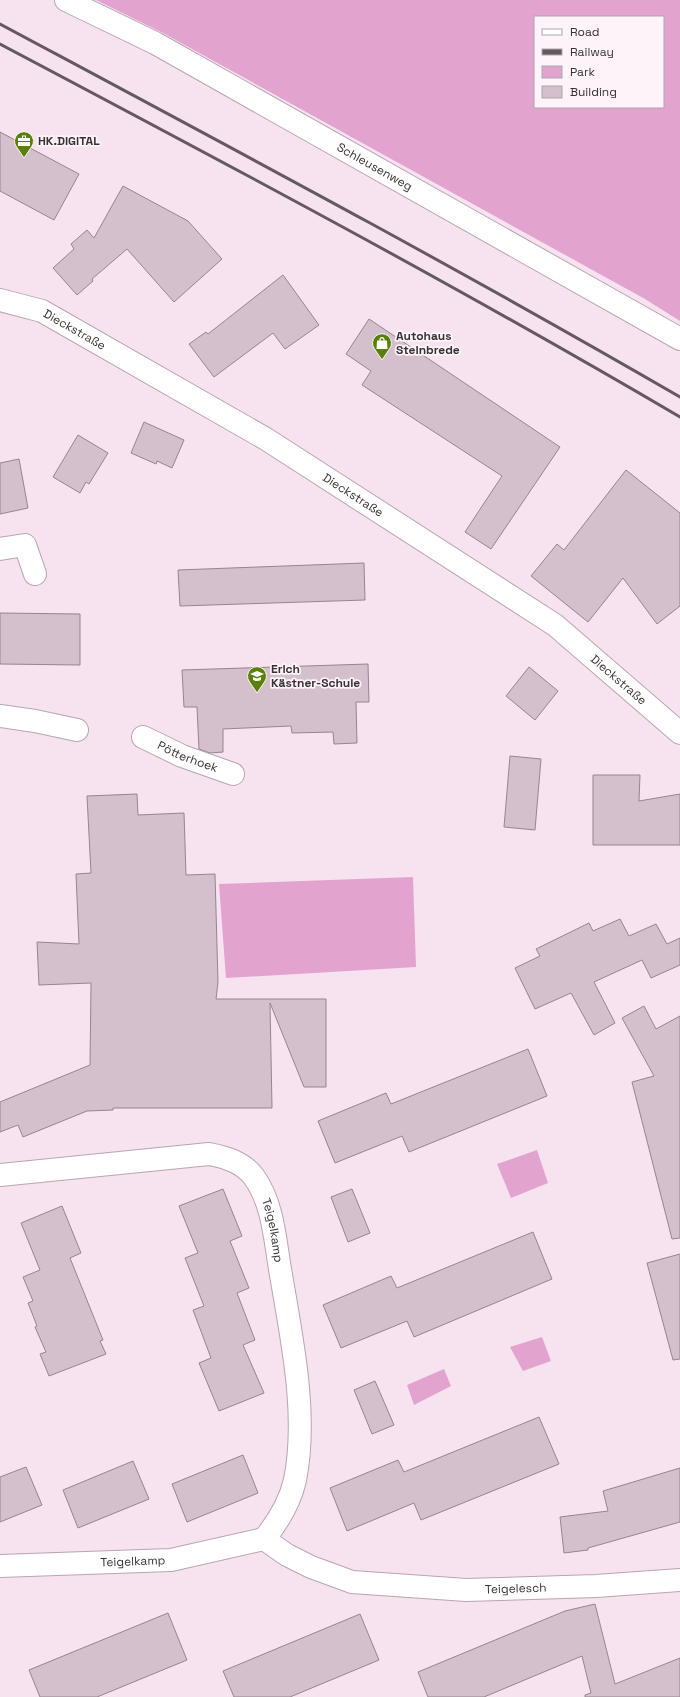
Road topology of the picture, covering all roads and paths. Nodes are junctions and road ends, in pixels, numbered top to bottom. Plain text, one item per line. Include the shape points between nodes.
1 (66, 0) edge
2 (0, 300) edge
3 (680, 339) edge
4 (0, 549) edge
5 (35, 574) dead end
6 (0, 716) edge
7 (77, 730) dead end
8 (680, 733) edge
9 (143, 736) dead end
10 (232, 774) dead end
11 (0, 1175) edge
12 (264, 1539) junction
13 (0, 1566) edge
14 (680, 1580) edge

1 - 3 street, Schleusenweg via 156,43
2 - 8 street, Dieckstraße via 42,311 272,443 555,625
4 - 5 street via 25,545
6 - 7 street
9 - 10 street, Pötterhoek via 182,756
11 - 12 street, Teigelkamp via 209,1154 225,1157 252,1175 265,1195 271,1219 290,1329 299,1408 300,1451 294,1482 285,1507
12 - 13 street, Teigelkamp via 171,1560
12 - 14 street, Teigelesch via 311,1567 352,1582 466,1590 596,1586

